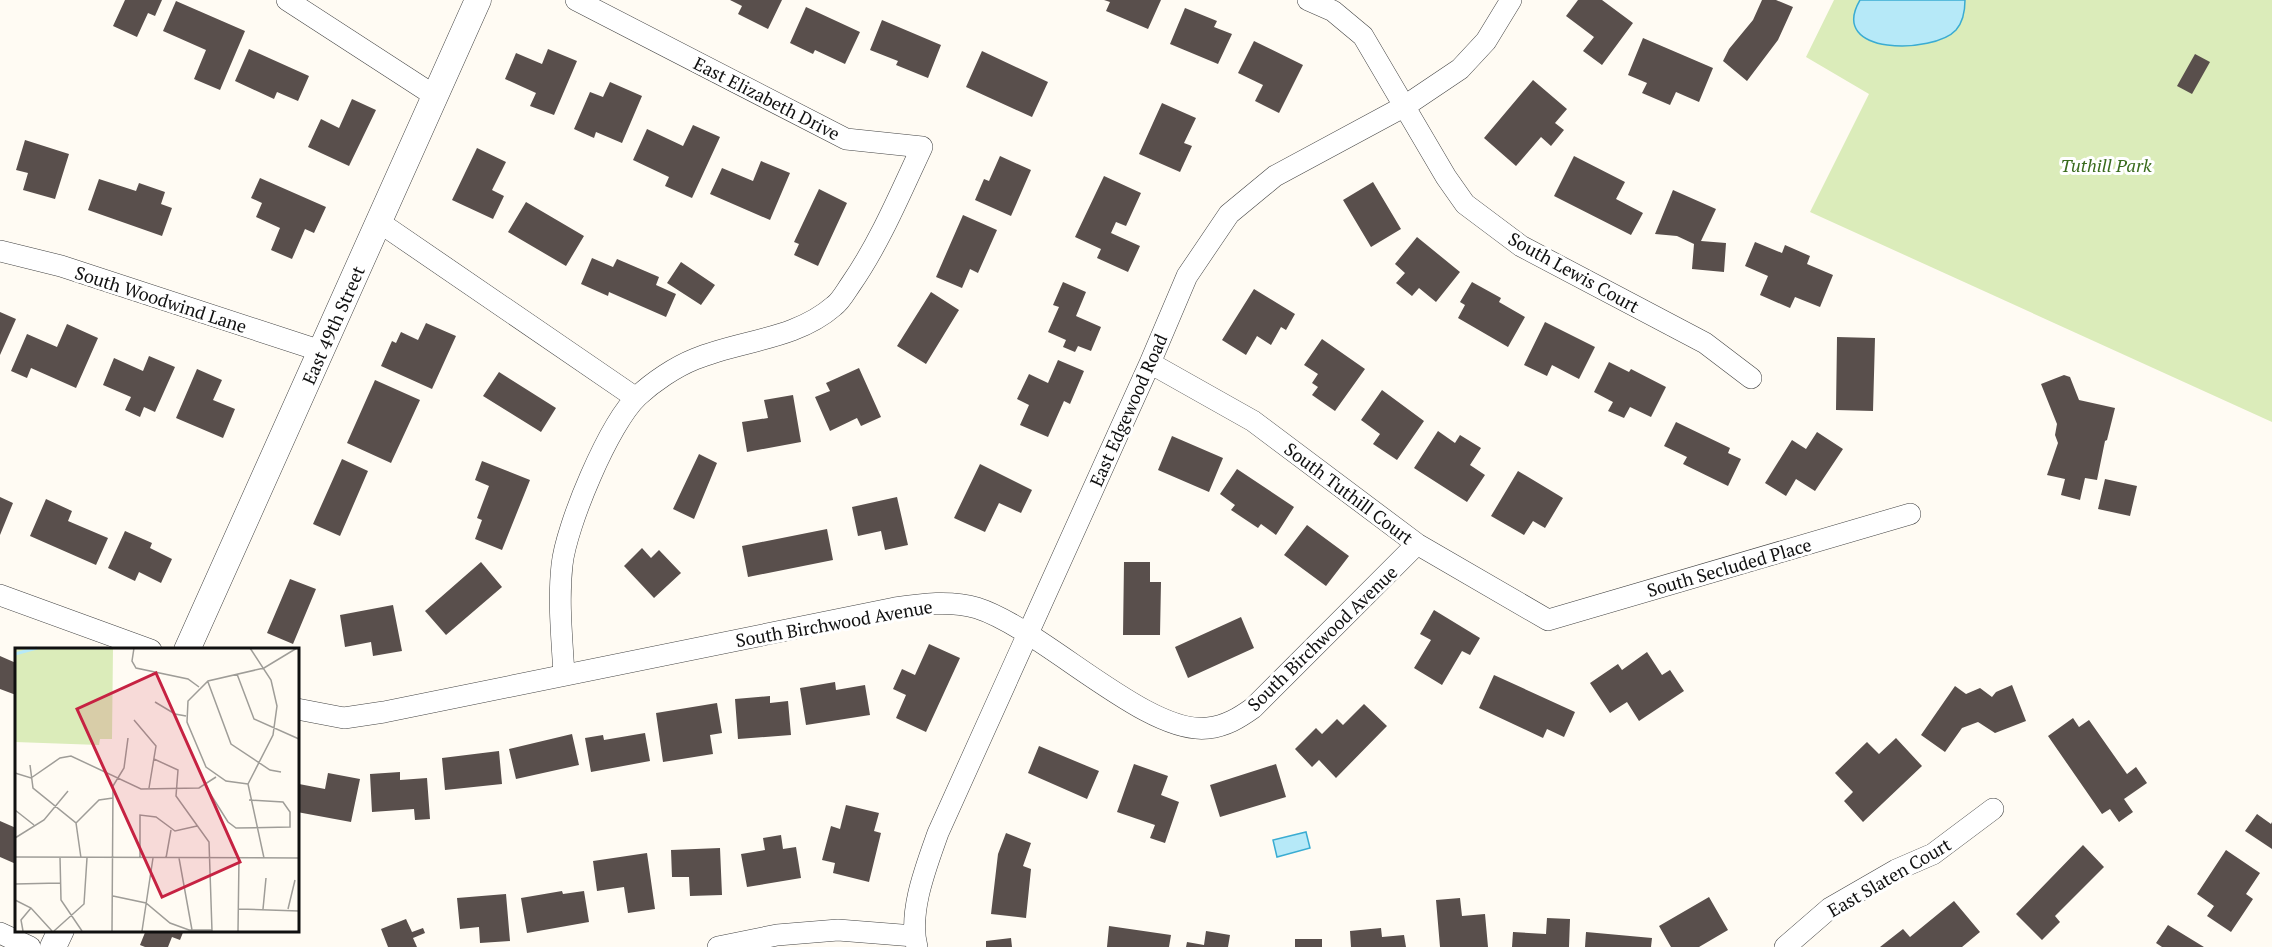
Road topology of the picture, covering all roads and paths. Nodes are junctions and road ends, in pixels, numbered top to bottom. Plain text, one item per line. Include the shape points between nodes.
1 (287, 0) edge
2 (478, 0) edge
3 (576, 0) edge
4 (1308, 0) edge
5 (1511, 0) edge
6 (435, 96) junction
7 (1404, 106) junction
8 (380, 222) junction
9 (0, 251) edge
10 (321, 351) junction
11 (1150, 363) junction
12 (1751, 378) dead end
13 (636, 398) junction
14 (1910, 514) dead end
15 (1418, 544) junction
16 (0, 595) edge
17 (1548, 620) joint
18 (1027, 633) junction
19 (146, 648) edge
20 (188, 648) edge
21 (564, 675) junction
22 (298, 709) edge
23 (1993, 809) dead end
24 (60, 932) edge
25 (0, 933) edge
26 (916, 941) edge
27 (30, 947) edge
28 (53, 947) edge
29 (718, 947) edge
30 (1785, 947) edge

1 - 6 street
2 - 6 street, East 49th Street
3 - 13 street, East Elizabeth Drive via 846,139 922,147 868,259 836,306 778,336 695,359
4 - 7 street, South Lewis Court via 1333,11 1363,36
5 - 7 street, East Edgewood Road via 1486,41 1460,69
6 - 8 street, East 49th Street
7 - 11 street, East Edgewood Road via 1275,176 1228,214 1187,276
7 - 12 street, South Lewis Court via 1465,204 1493,226 1521,246 1705,343
8 - 10 street, East 49th Street
8 - 13 street
9 - 10 street, South Woodwind Lane via 61,266
10 - 20 street, East 49th Street
11 - 15 street, South Tuthill Court via 1253,421
11 - 18 street, East Edgewood Road
13 - 21 street, East Elizabeth Drive via 612,432 592,475 562,563
14 - 17 street, South Secluded Place
15 - 17 street, South Tuthill Court
15 - 18 street, South Birchwood Avenue via 1253,708 1231,723 1206,729 1171,723 1138,707
16 - 19 street
18 - 21 street, South Birchwood Avenue via 976,608 926,603
18 - 26 street, East Edgewood Road via 938,834 920,895
21 - 22 street, South Birchwood Avenue via 344,717
23 - 30 street, East Slaten Court via 1933,854 1896,870 1830,908
24 - 28 street
25 - 27 street
26 - 29 street via 838,930 777,934

